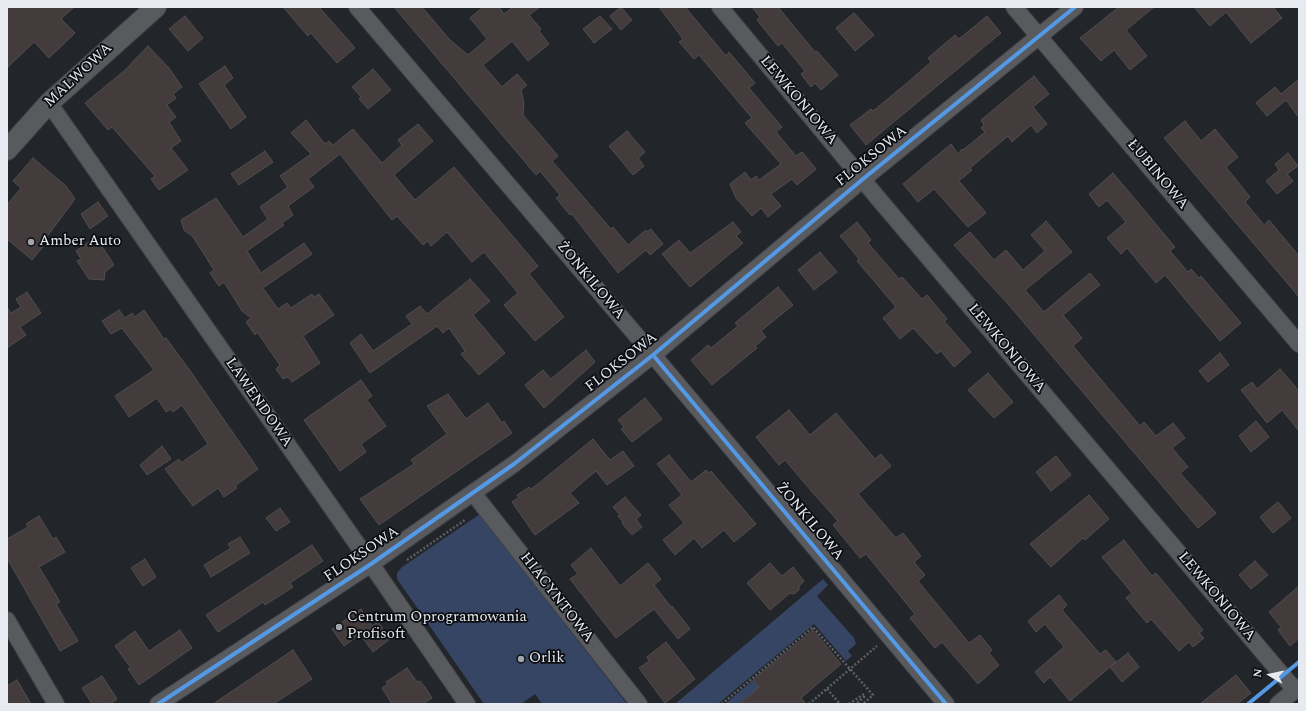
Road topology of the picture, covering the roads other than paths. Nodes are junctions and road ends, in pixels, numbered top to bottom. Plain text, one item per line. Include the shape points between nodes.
1 (156, 7) edge
2 (357, 7) edge
3 (720, 7) edge
4 (1014, 7) edge
5 (1075, 7) edge
6 (1040, 37) junction
7 (49, 103) junction
8 (7, 150) edge
9 (862, 179) junction
10 (1299, 344) edge
11 (653, 355) junction
12 (477, 498) junction
13 (372, 564) junction
14 (7, 620) edge
15 (1297, 689) edge
16 (56, 704) edge
17 (158, 704) edge
18 (467, 704) edge
19 (639, 704) edge
20 (946, 704) edge
21 (1278, 704) edge

1 - 7 street, MALWOWA
2 - 11 street, ŻONKILOWA
3 - 9 street, LEWKONIOWA
4 - 6 street, ŁUBINOWA
5 - 6 street, FLOKSOWA
6 - 9 street, FLOKSOWA
6 - 10 street, ŁUBINOWA
7 - 8 street, MALWOWA
7 - 13 street, LAWENDOWA
9 - 11 street, FLOKSOWA
9 - 15 street, LEWKONIOWA
11 - 12 street, FLOKSOWA via 514,464
11 - 20 street, ŻONKILOWA
12 - 13 street, FLOKSOWA
12 - 19 street, HIACYNTOWA
13 - 17 street, FLOKSOWA
13 - 18 street, LAWENDOWA
14 - 16 street
15 - 21 street

